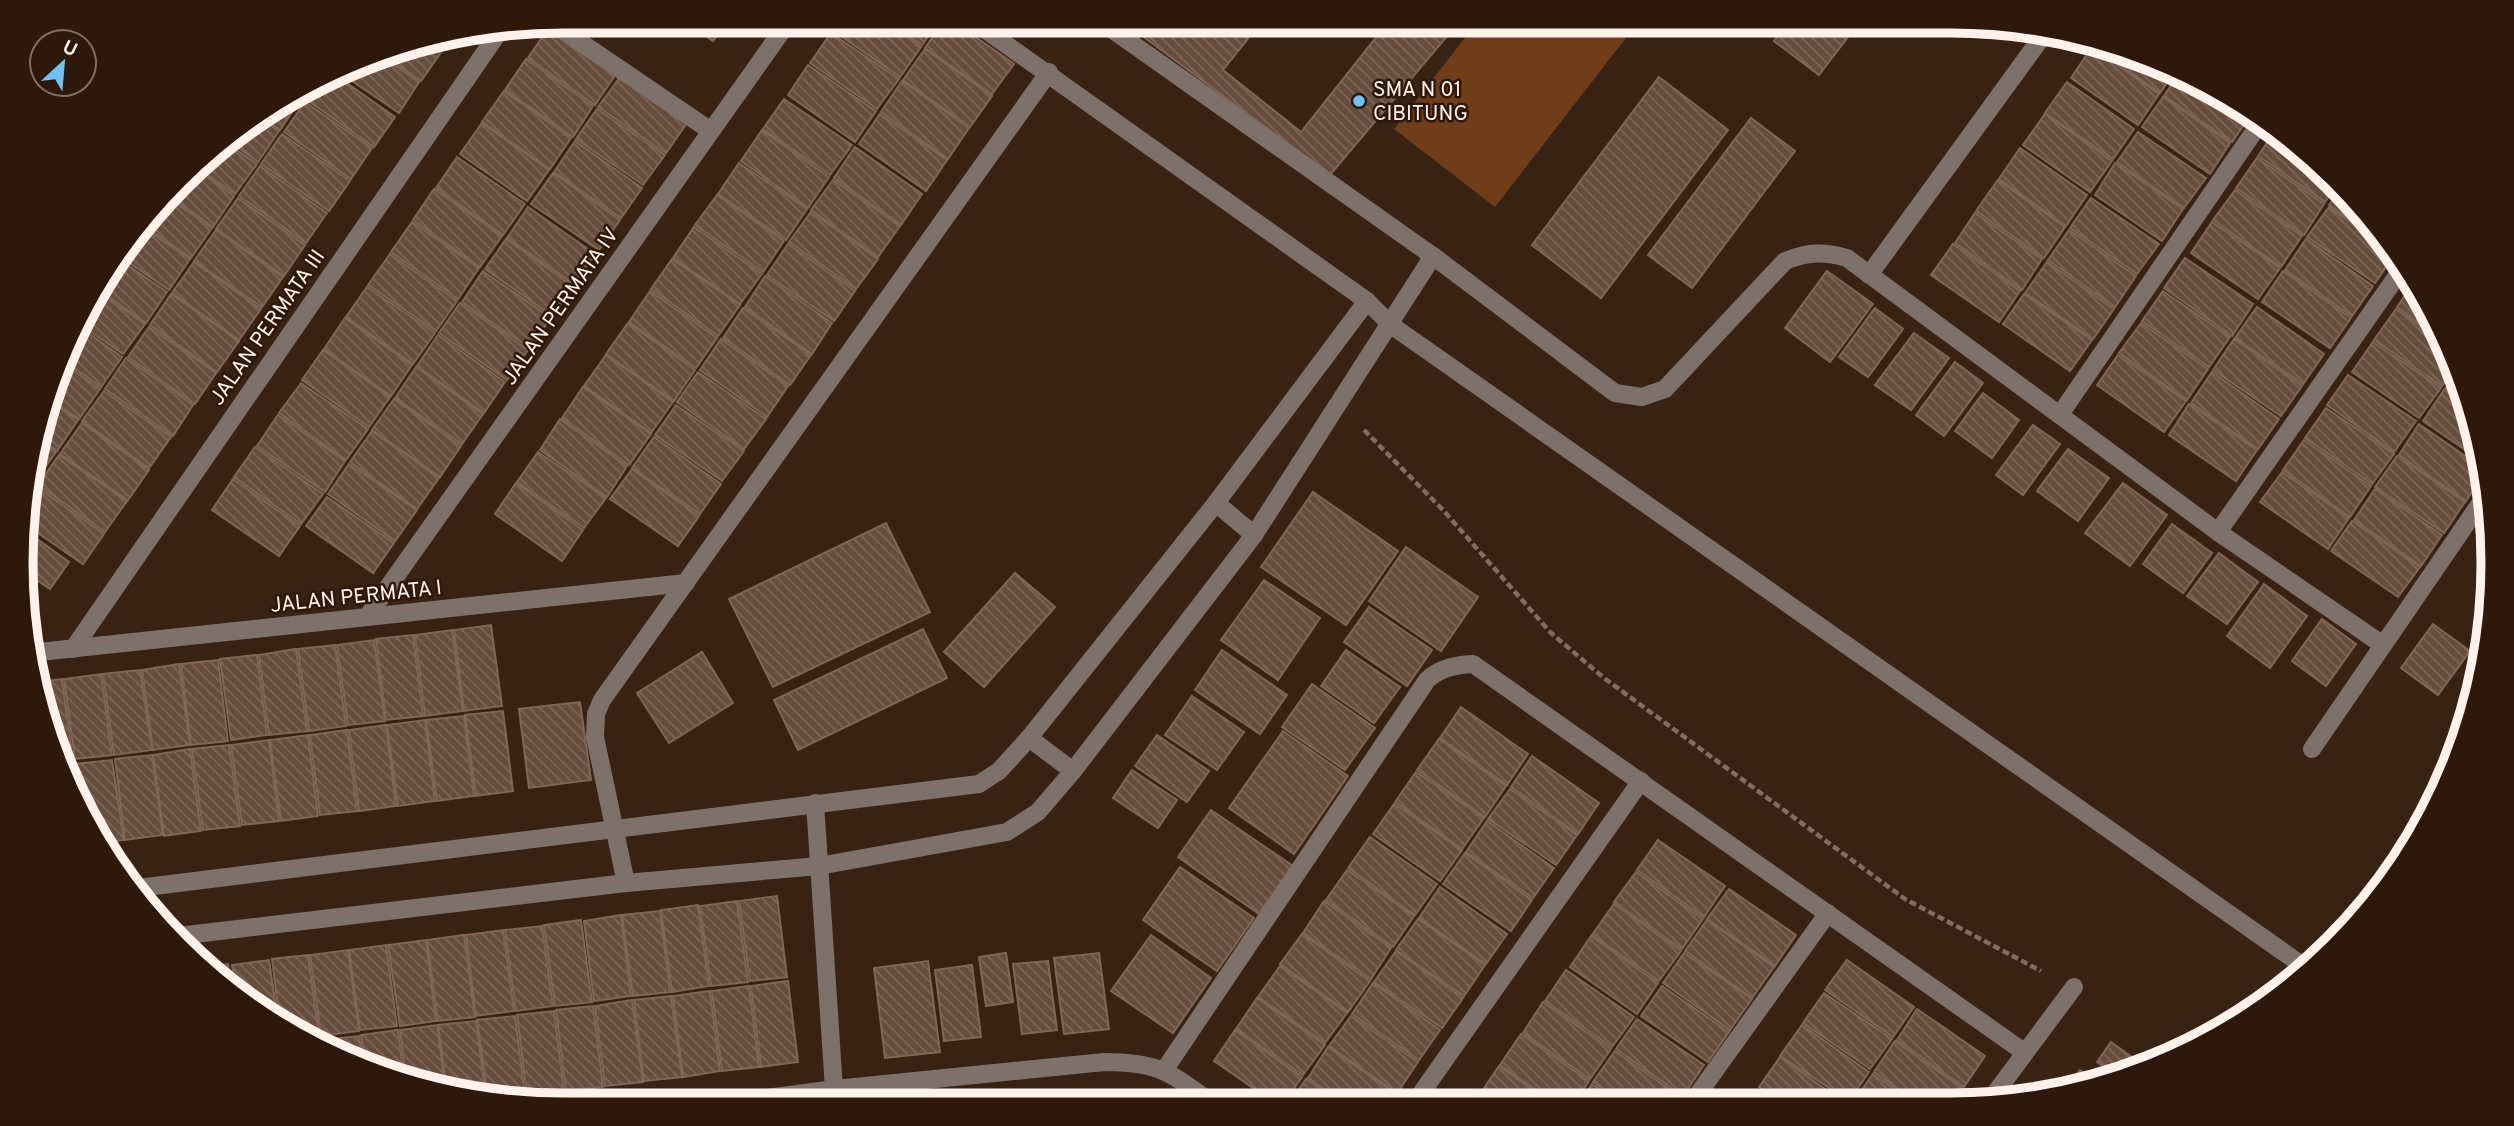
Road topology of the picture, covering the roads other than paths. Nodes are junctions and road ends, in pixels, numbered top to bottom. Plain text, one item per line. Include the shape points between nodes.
1 (567, 33) edge
2 (780, 33) edge
3 (991, 33) edge
4 (1117, 33) edge
5 (495, 38) edge
6 (2039, 41) edge
7 (1049, 72) junction
8 (2255, 130) edge
9 (711, 131) junction
10 (1433, 256) junction
11 (1869, 275) junction
12 (2396, 277) edge
13 (1367, 301) junction
14 (1391, 325) junction
15 (2061, 413) junction
16 (1216, 503) junction
17 (2478, 507) edge
18 (2218, 532) junction
19 (1254, 535) junction
20 (686, 583) junction
21 (367, 617) junction
22 (2383, 645) junction
23 (73, 649) junction
24 (41, 652) edge
25 (1029, 738) junction
26 (2312, 749) dead end
27 (1073, 771) junction
28 (1641, 781) junction
29 (816, 803) junction
30 (615, 828) junction
31 (820, 866) junction
32 (626, 883) junction
33 (145, 887) edge
34 (1828, 913) junction
35 (185, 935) edge
36 (2298, 962) edge
37 (2074, 987) road end
38 (2024, 1052) junction
39 (1165, 1069) junction
40 (1997, 1091) edge
41 (835, 1093) edge
42 (866, 1093) edge
43 (1198, 1093) edge
44 (1421, 1093) edge
45 (1699, 1093) edge

1 - 9 street
2 - 9 street, JALAN PERMATA IV
3 - 7 street
4 - 10 street
5 - 23 street, JALAN PERMATA III
6 - 11 street
7 - 13 street
7 - 20 street
8 - 15 street
9 - 21 street, JALAN PERMATA IV
10 - 11 street via 1615,393 1642,397 1665,389 1785,261 1806,252 1830,253 1847,257
10 - 14 street
11 - 15 street
12 - 18 street
13 - 14 street
13 - 16 street
14 - 19 street
14 - 36 street
15 - 18 street
16 - 19 street
16 - 25 street
17 - 22 street
18 - 22 street
19 - 27 street
20 - 21 street, JALAN PERMATA I
20 - 30 street via 596,714 595,737
21 - 23 street, JALAN PERMATA I
22 - 26 street
23 - 24 street, JALAN PERMATA I
25 - 27 street
25 - 29 street via 999,771 979,784
27 - 31 street via 1038,812 1007,832
28 - 34 street
28 - 39 street via 1473,664 1457,664 1435,673
28 - 44 street
29 - 30 street
29 - 31 street
30 - 32 street
30 - 33 street
31 - 32 street
31 - 41 street
32 - 35 street
34 - 38 street
34 - 45 street
37 - 38 street
38 - 40 street
39 - 42 street via 1139,1062 1104,1062
39 - 43 street

